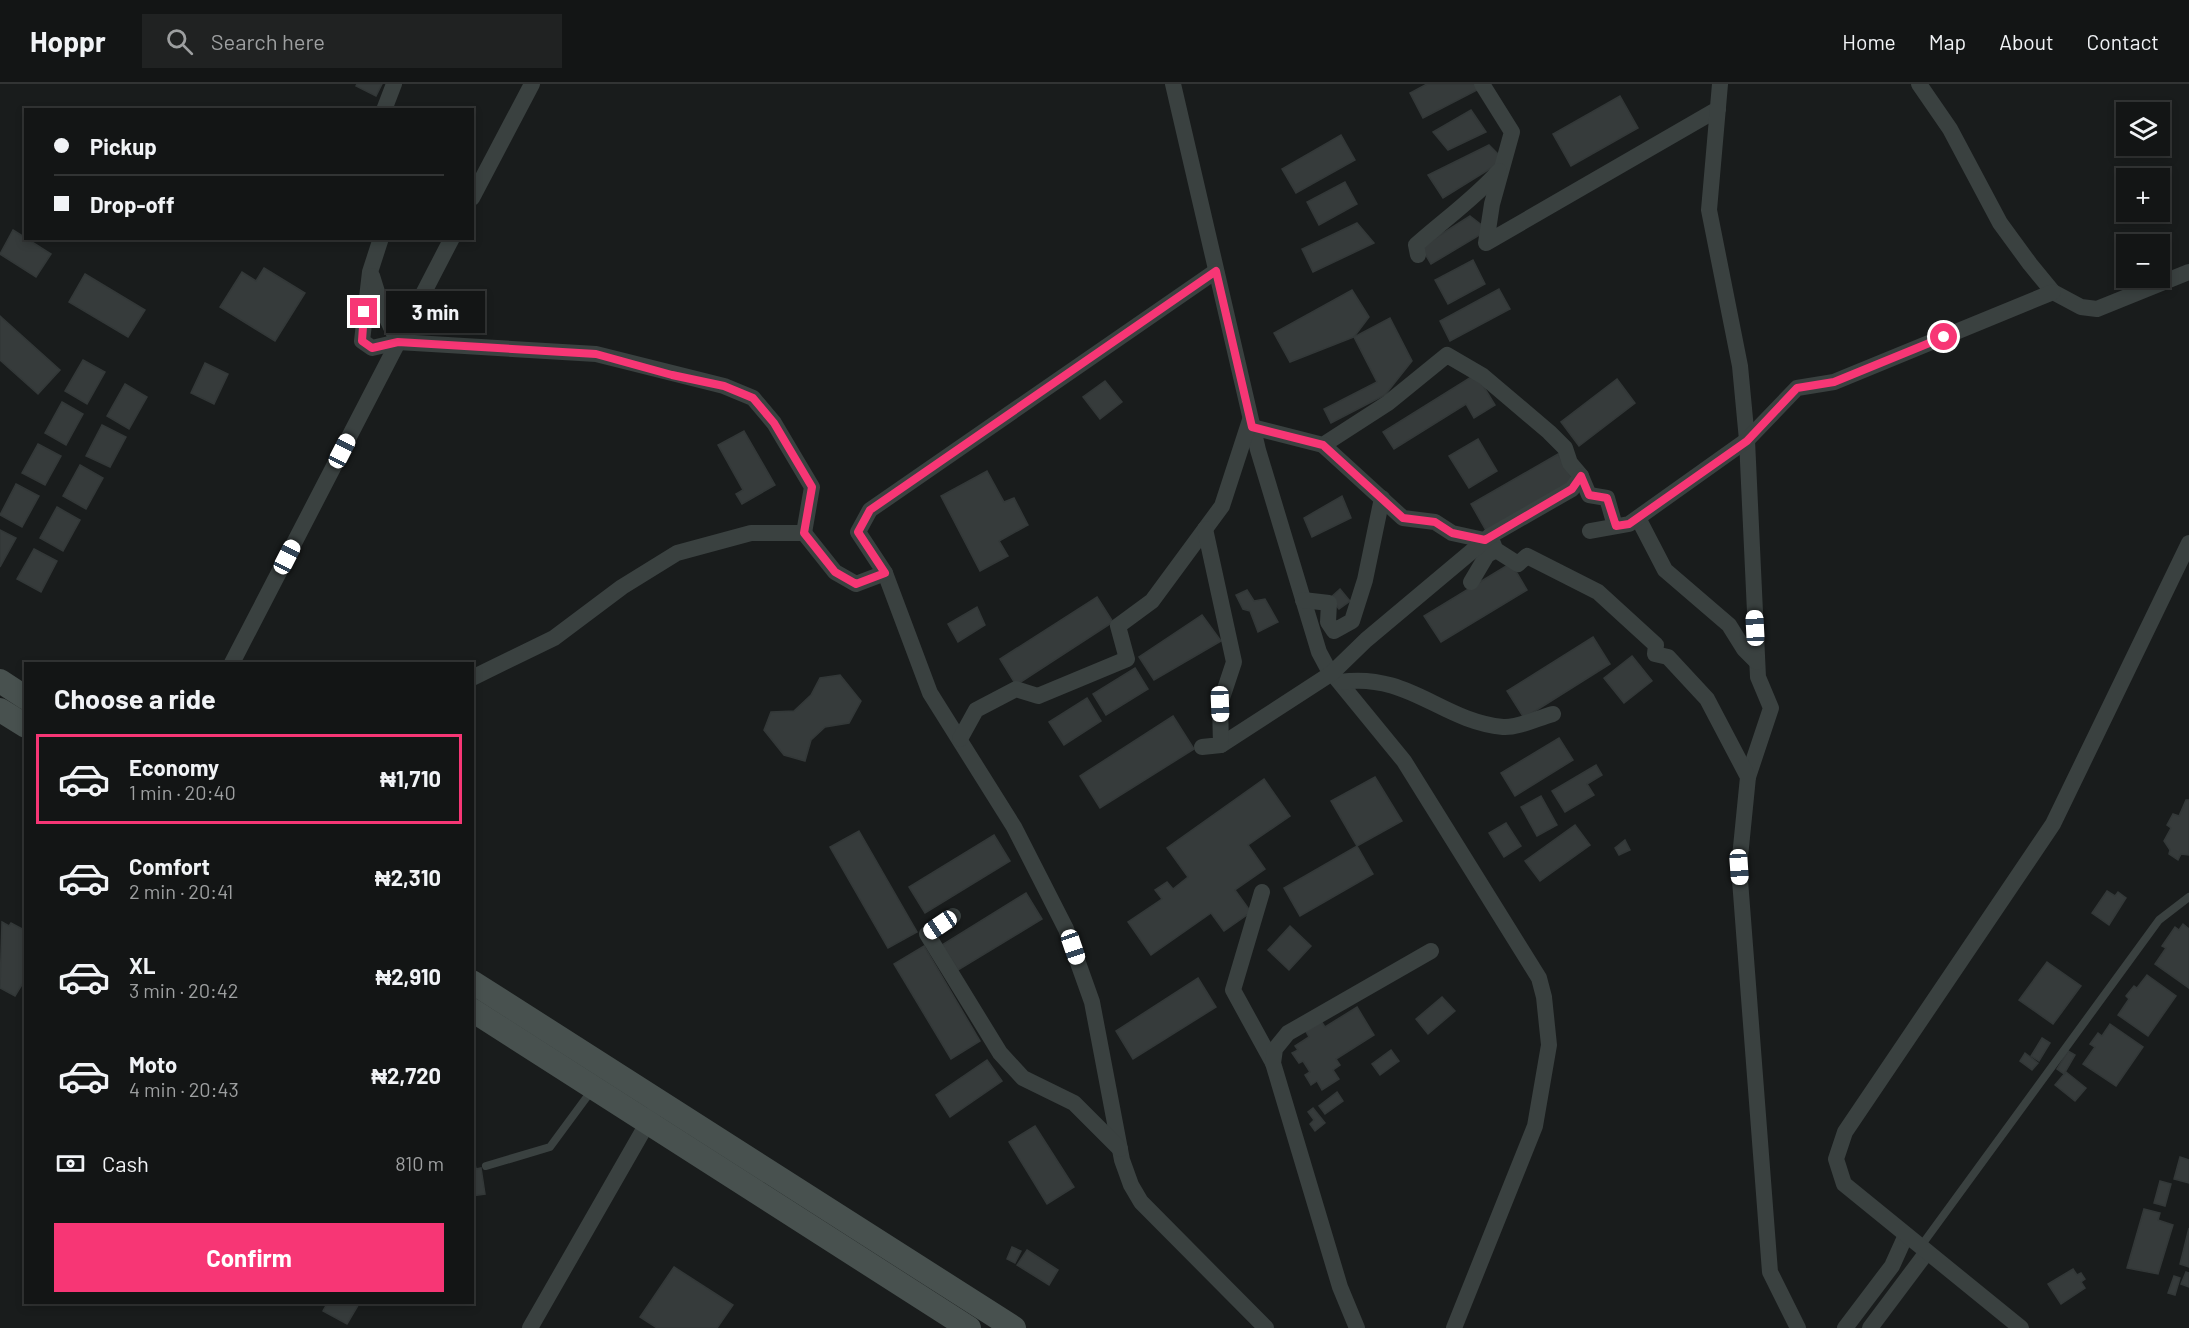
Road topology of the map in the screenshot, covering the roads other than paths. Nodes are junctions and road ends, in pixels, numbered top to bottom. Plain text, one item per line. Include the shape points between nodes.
1 (394, 84) edge
2 (532, 84) edge
3 (1173, 84) edge
4 (1482, 84) edge
5 (1720, 84) edge
6 (1919, 84) edge
7 (385, 108) edge
8 (1718, 109) junction
9 (1502, 168) junction
10 (474, 194) edge
11 (380, 240) edge
12 (451, 240) edge
13 (1418, 255) dead end
14 (1216, 271) junction
15 (370, 272) junction
16 (2189, 272) edge
17 (2053, 292) junction
18 (398, 342) junction
19 (1251, 423) junction
20 (1747, 441) junction
21 (1323, 445) junction
22 (1581, 476) junction
23 (1382, 498) junction
24 (1638, 518) junction
25 (1616, 526) junction
26 (1205, 529) junction
27 (1590, 531) dead end
28 (804, 533) junction
29 (1490, 542) junction
30 (2189, 543) edge
31 (885, 573) junction
32 (1471, 582) dead end
33 (1303, 600) junction
34 (233, 662) edge
35 (1757, 662) junction
36 (474, 677) edge
37 (1336, 677) junction
38 (0, 681) edge
39 (24, 697) edge
40 (0, 710) edge
41 (1552, 714) dead end
42 (24, 725) edge
43 (960, 739) junction
44 (1221, 745) junction
45 (1202, 747) dead end
46 (1748, 777) junction
47 (1262, 892) dead end
48 (2188, 897) edge
49 (953, 916) dead end
50 (1431, 951) dead end
51 (474, 983) edge
52 (474, 1011) edge
53 (1273, 1063) junction
54 (594, 1088) junction
55 (661, 1102) junction
56 (648, 1122) junction
57 (1120, 1149) junction
58 (486, 1166) dead end
59 (1906, 1235) junction
60 (1924, 1249) junction
61 (530, 1328) edge
62 (969, 1328) edge
63 (1014, 1328) edge
64 (1266, 1328) edge
65 (1357, 1328) edge
66 (1454, 1328) edge
67 (1798, 1328) edge
68 (1845, 1328) edge
69 (1870, 1328) edge
70 (2021, 1328) edge

1 - 7 street
2 - 10 street
3 - 14 street
4 - 9 street via 1512,132
5 - 8 street
6 - 17 street via 1950,129 2000,223
8 - 9 street via 1486,243
8 - 20 street via 1709,210 1740,366
9 - 13 street via 1475,198 1416,246
11 - 15 street
12 - 18 street
14 - 19 street
14 - 31 street via 870,510 858,532
15 - 18 street
15 - 18 street via 362,341 372,348
16 - 17 street via 2097,309 2081,307
17 - 20 street via 1834,382 1797,388
18 - 28 street via 596,354 724,386 753,398 774,423 812,487
18 - 34 street
19 - 21 street
19 - 26 street via 1222,506
19 - 33 street
20 - 24 street
20 - 35 street
21 - 22 street via 1388,402 1447,355 1483,376 1549,432 1565,448 1570,463
21 - 23 street
22 - 25 street via 1589,495 1607,498
22 - 29 street via 1572,489
23 - 29 street via 1403,518 1435,522 1452,533
23 - 33 street via 1352,621 1334,631 1328,622 1329,603
24 - 25 street
24 - 35 street via 1665,570 1729,625 1744,650
25 - 27 street
26 - 43 street via 1152,601 1118,626 1127,659 1038,696 1016,689 976,710
26 - 44 street via 1234,662 1220,704
28 - 31 street via 835,572 856,584
28 - 36 street via 751,533 677,553 622,587 554,638
29 - 32 street
29 - 37 street via 1366,639
29 - 46 street via 1518,564 1527,556 1598,592 1643,631 1656,645 1655,654 1668,657 1707,699
30 - 59 street via 2053,824 1845,1132 1836,1159 1844,1184
31 - 43 street via 930,693
33 - 37 street via 1318,652
35 - 46 street via 1758,677 1771,708
37 - 41 street via 1407,688 1465,718 1505,728
37 - 44 street
37 - 66 street via 1404,760 1539,978 1544,997 1548,1045 1535,1126
38 - 39 main road
40 - 42 main road
43 - 57 street via 1014,827 1066,929 1092,1002
44 - 45 street
46 - 67 street via 1739,867 1770,1272
47 - 53 street via 1233,990
48 - 60 lane via 2158,920
49 - 57 street via 927,934 1000,1053 1023,1078 1074,1103
50 - 53 street via 1288,1033 1275,1049
51 - 55 main road
52 - 54 main road
53 - 65 street via 1340,1287
54 - 56 main road
54 - 58 lane via 550,1147
55 - 56 street
55 - 63 main road
56 - 61 street
56 - 62 main road
57 - 64 street via 1131,1185 1141,1202
59 - 60 street
59 - 68 street via 1892,1266
60 - 69 street
60 - 70 street

